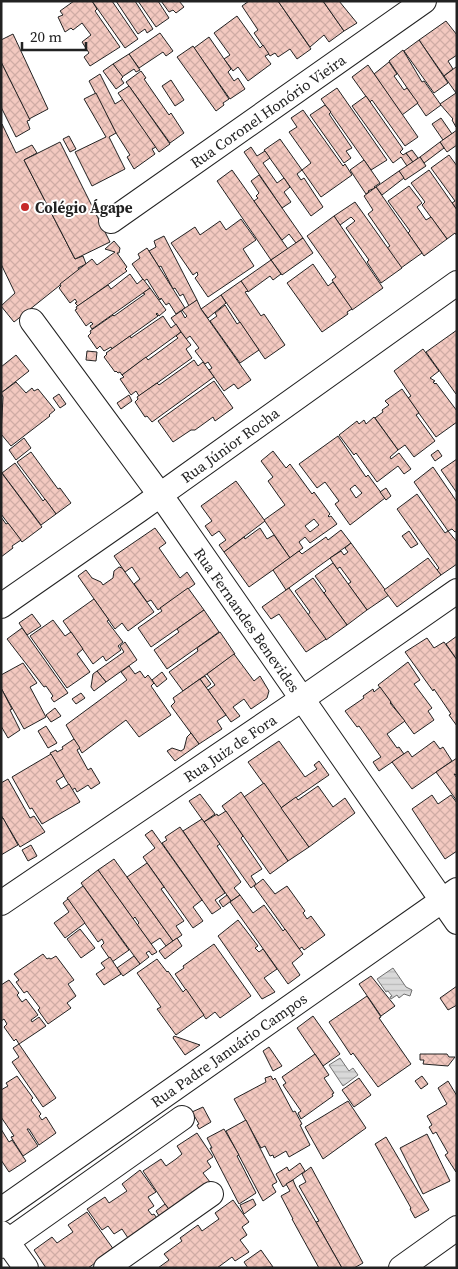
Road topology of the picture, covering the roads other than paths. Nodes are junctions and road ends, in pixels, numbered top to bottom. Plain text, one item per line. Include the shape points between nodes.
1 (424, 1) edge
2 (112, 221) dead end
3 (457, 283) edge
4 (32, 321) dead end
5 (160, 495) junction
6 (457, 590) edge
7 (1, 606) edge
8 (302, 699) junction
9 (449, 896) edge
10 (1, 903) edge
11 (457, 922) edge
12 (182, 1118) dead end
13 (211, 1194) dead end
14 (1, 1210) edge
15 (457, 1228) edge
16 (3, 1240) edge
17 (26, 1268) edge
18 (106, 1268) edge
19 (401, 1268) edge

1 - 2 street, Rua Coronel Honório Vieira
3 - 5 street, Rua Júnior Rocha
4 - 5 street, Rua Fernandes Benevides
5 - 7 street, Rua Júnior Rocha
5 - 8 street, Rua Fernandes Benevides
6 - 8 street, Rua Juiz de Fora
8 - 9 street, Rua Fernandes Benevides
8 - 10 street, Rua Juiz de Fora
9 - 11 street, Rua Fernandes Benevides
9 - 14 street, Rua Padre Januário Campos
12 - 16 street
13 - 18 street
15 - 19 street
16 - 17 street

